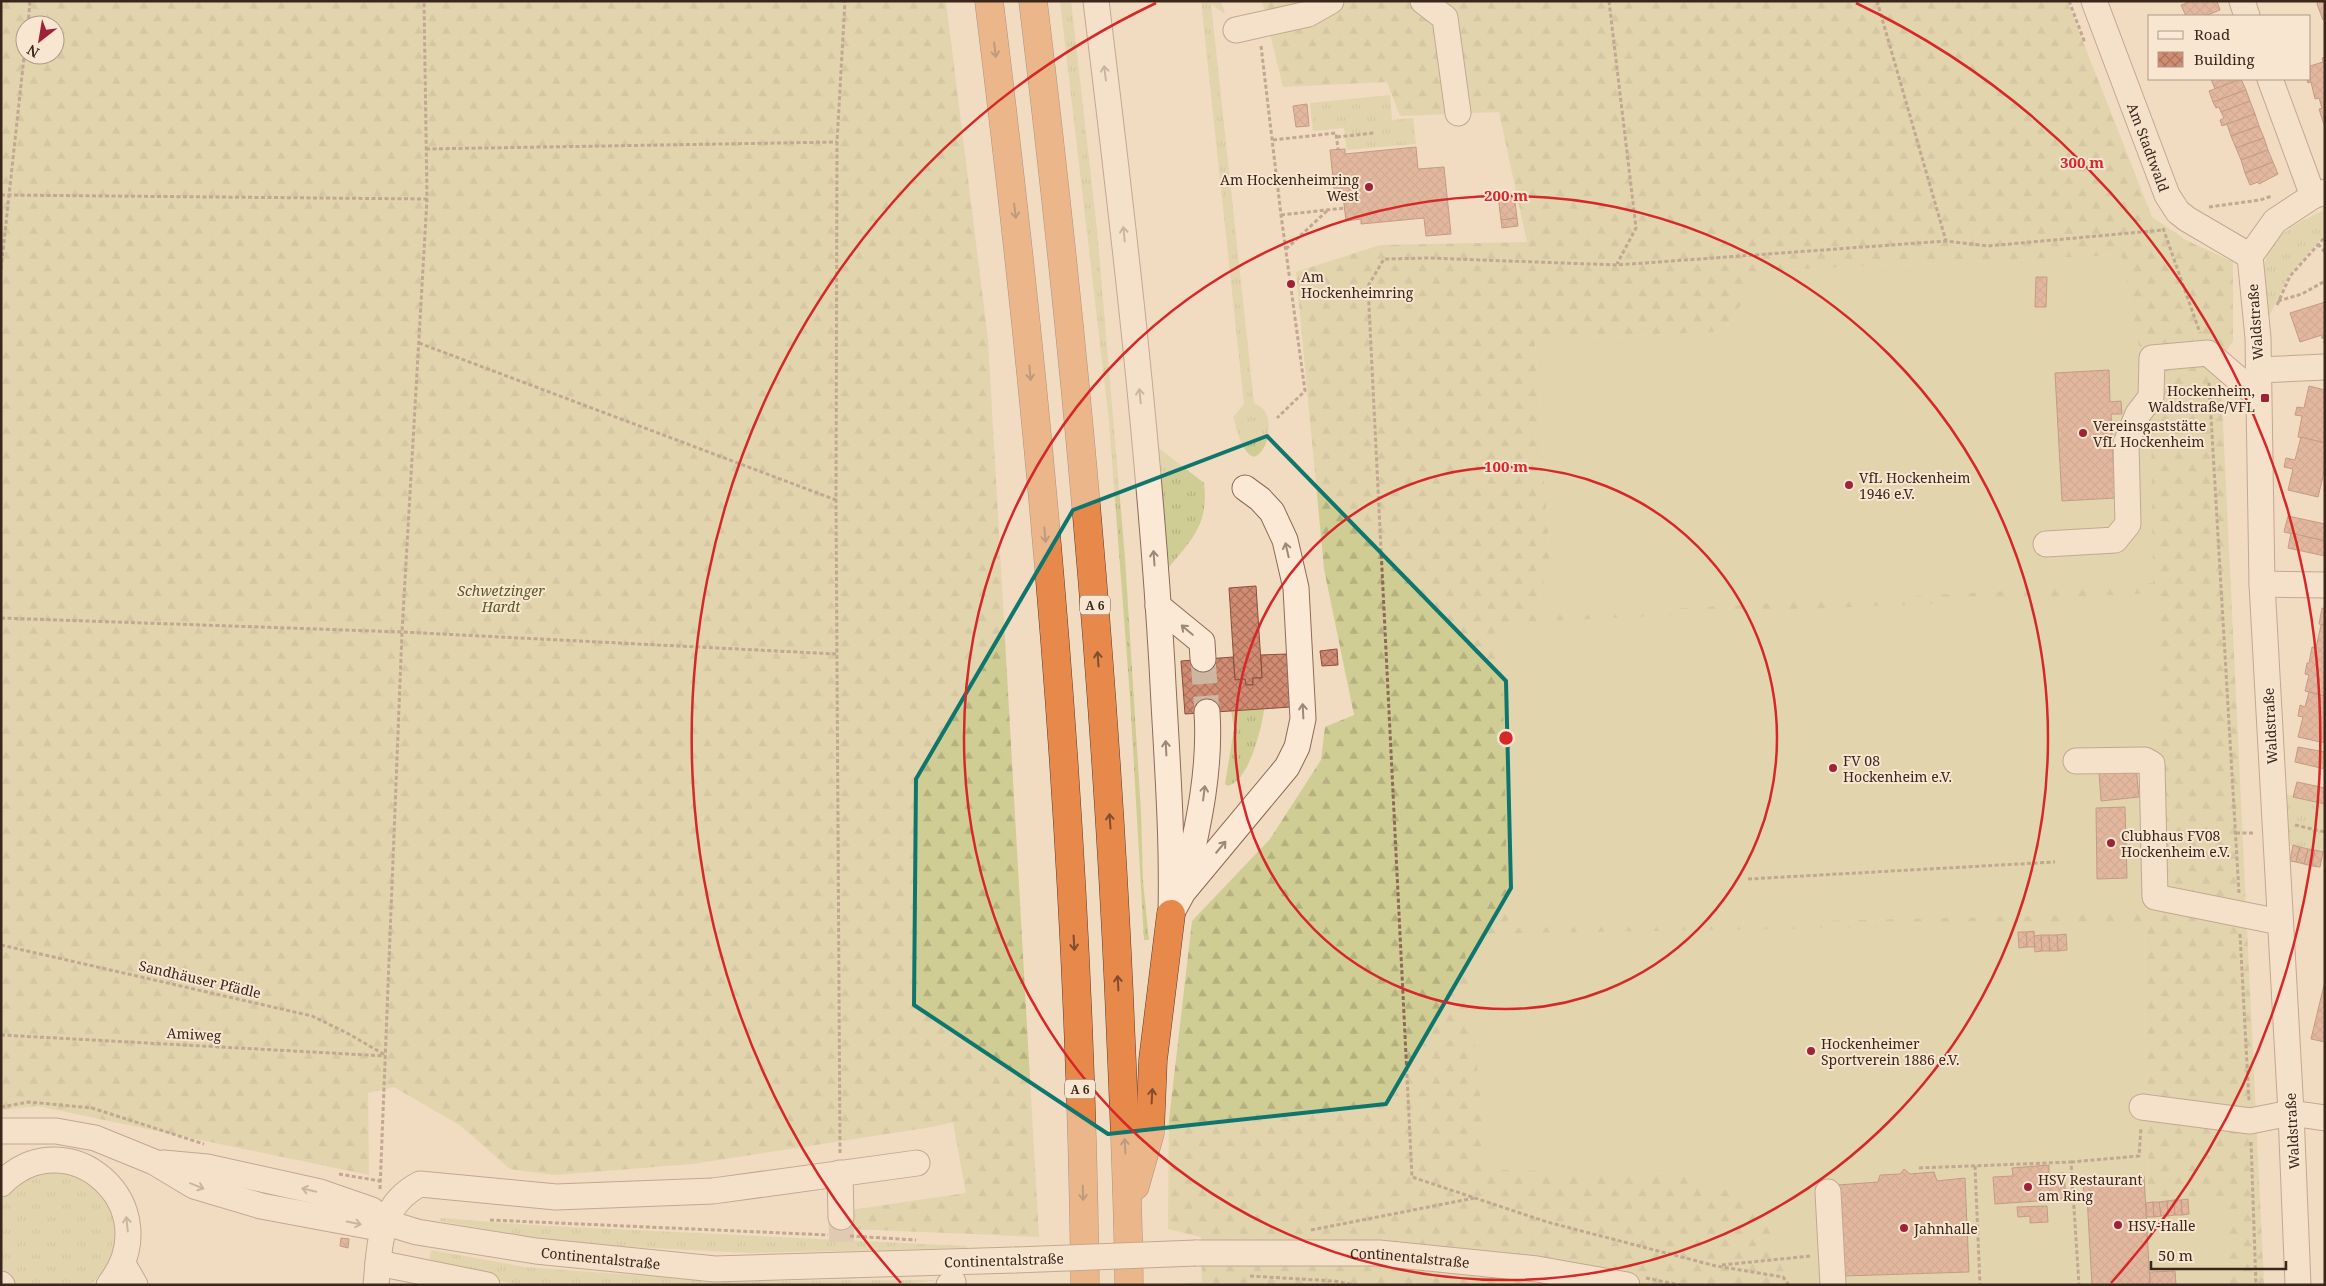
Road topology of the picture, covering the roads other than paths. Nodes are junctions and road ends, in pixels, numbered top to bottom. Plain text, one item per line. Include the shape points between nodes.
1 (989, 1) edge
2 (1033, 1) edge
3 (1096, 1) edge
4 (1331, 1) edge
5 (1423, 1) edge
6 (2094, 1) edge
7 (2242, 1) edge
8 (2247, 15) edge
9 (1248, 27) road end
10 (2270, 80) edge
11 (1458, 113) dead end
12 (2319, 194) edge
13 (2250, 256) junction
14 (2325, 367) edge
15 (2258, 370) junction
16 (2258, 396) junction
17 (1245, 488) dead end
18 (2046, 544) dead end
19 (2262, 584) junction
20 (2325, 585) edge
21 (1158, 606) junction
22 (1203, 659) tunnel mouth
23 (1207, 712) tunnel mouth
24 (2076, 761) dead end
25 (1177, 903) junction
26 (2280, 922) junction
27 (2142, 1107) road end
28 (2291, 1113) junction
29 (2325, 1118) edge
30 (1, 1131) edge
31 (917, 1163) dead end
32 (840, 1173) junction
33 (1, 1184) edge
34 (1828, 1192) dead end
35 (1128, 1212) junction
36 (384, 1222) junction
37 (842, 1230) tunnel mouth
38 (129, 1274) edge
39 (377, 1274) edge
40 (108, 1285) edge
41 (487, 1285) edge
42 (1085, 1285) edge
43 (1129, 1285) edge
44 (1627, 1285) edge
45 (1833, 1285) edge
46 (2298, 1285) edge

1 -> 42 highway, A 6 via 1015,214 1054,637 1076,976
35 -> 2 highway, A 6 via 1113,863 1090,543 1058,210
21 -> 3 street via 1140,397
4 - 9 street via 1308,14
5 - 11 street via 1445,18
6 - 13 street, Am Stadtwald via 2167,195 2167,221 2187,219
7 - 8 street
10 - 12 street
12 - 13 street via 2275,221
13 - 15 street, Waldstraße
14 - 15 street
15 - 16 street, Waldstraße
16 - 18 street via 2208,353 2152,358 2151,397 2138,414 2126,443 2128,524 2115,540
16 - 19 street, Waldstraße
25 -> 17 street via 1287,767 1297,747 1303,719 1296,588 1285,540 1272,512
19 - 20 street
19 - 26 street, Waldstraße
22 -> 21 street via 1202,642
25 -> 21 street
25 -> 23 street via 1204,797 1209,739
24 - 26 street via 2145,760 2152,764 2155,897
35 -> 25 highway via 1150,1133 1153,1060
26 - 28 street, Waldstraße
27 - 28 street via 2250,1121
28 - 29 street
28 - 46 street, Waldstraße
30 - 36 street, Continentalstraße via 56,1131 95,1138 154,1162 207,1167 320,1192 372,1210
31 - 32 street
32 - 36 street via 714,1191 556,1198 420,1184 405,1192
32 - 37 street
38 -> 33 street via 127,1216 117,1194 101,1176 80,1164 56,1160 32,1163 11,1174
34 - 45 street
35 - 43 highway, A 6
36 - 39 street
36 - 44 street, Continentalstraße, bridge via 417,1232 536,1251 715,1269 1196,1253 1379,1253 1536,1269
38 - 40 street
39 - 41 street

